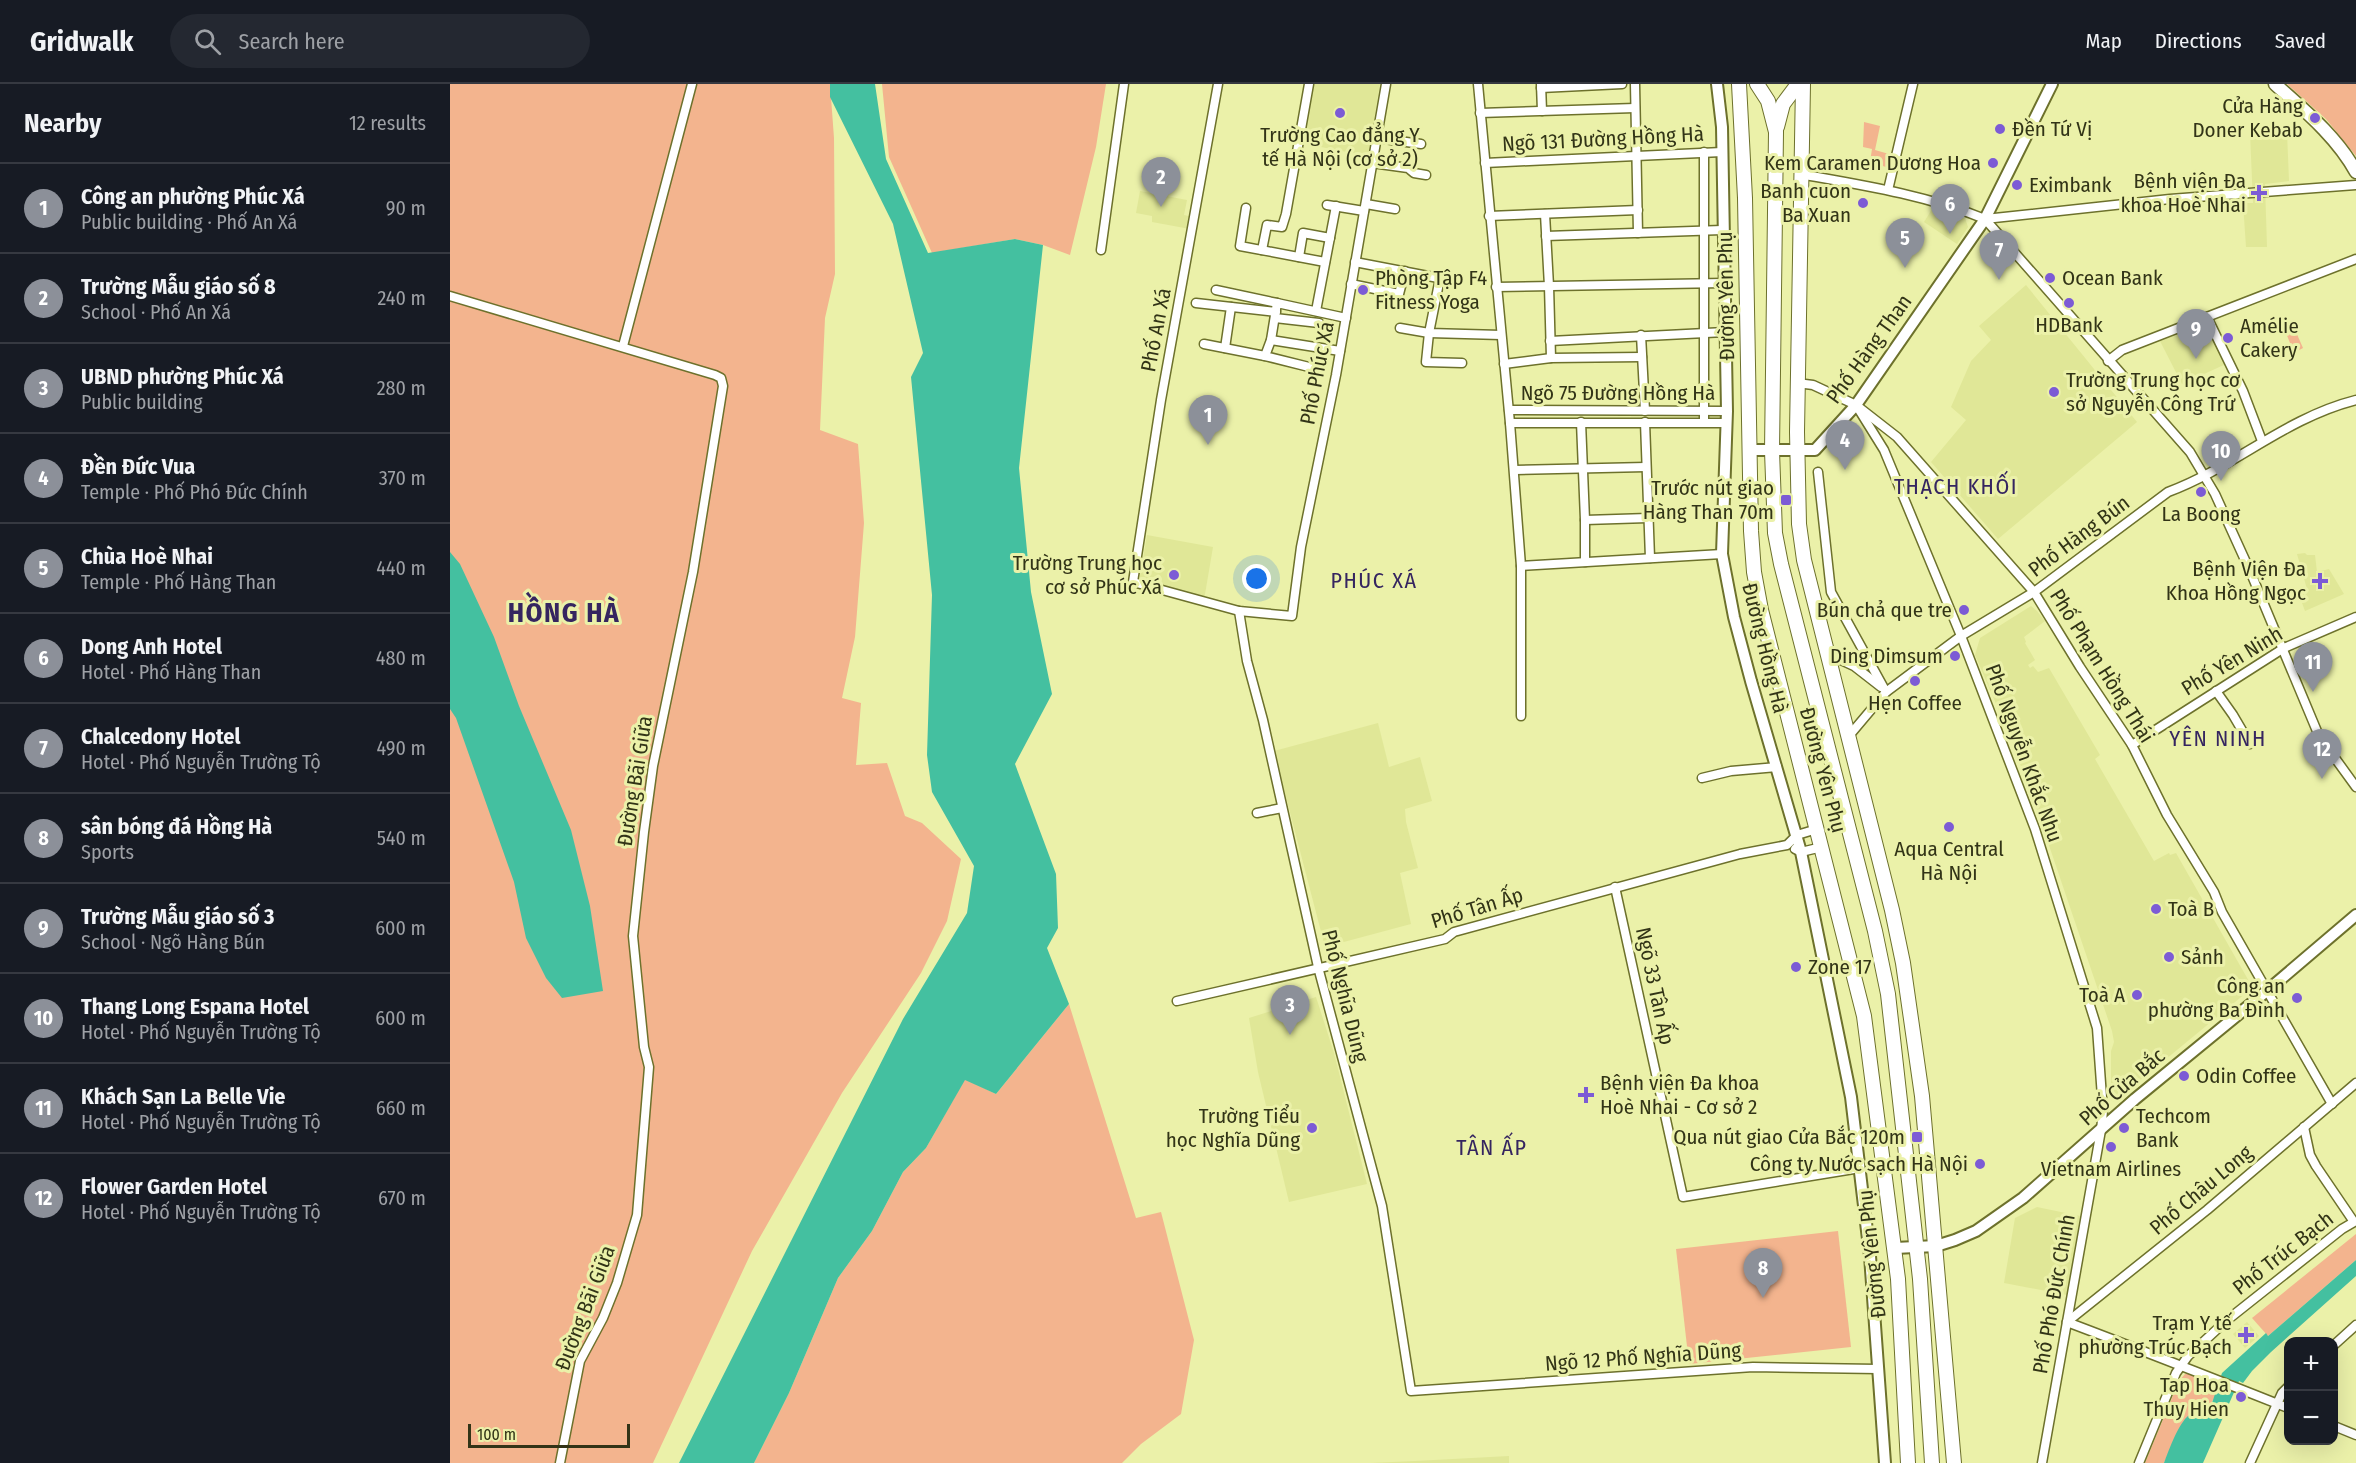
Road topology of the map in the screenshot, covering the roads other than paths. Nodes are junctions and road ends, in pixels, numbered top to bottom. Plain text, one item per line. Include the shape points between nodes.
1 (692, 84) edge
2 (1124, 84) edge
3 (1218, 84) edge
4 (1309, 84) edge
5 (1386, 84) edge
6 (1478, 84) edge
7 (1622, 84) edge
8 (1635, 84) edge
9 (1717, 84) edge
10 (1739, 84) edge
11 (1757, 84) edge
12 (1798, 84) edge
13 (1803, 84) edge
14 (1912, 84) edge
15 (2052, 84) edge
16 (2275, 84) edge
17 (1541, 86) edge
18 (1635, 108) junction
19 (1542, 111) junction
20 (1480, 113) junction
21 (1776, 132) junction
22 (1377, 138) junction
23 (1421, 144) dead end
24 (1704, 152) junction
25 (1722, 152) junction
26 (1636, 156) junction
27 (1372, 163) junction
28 (1485, 163) junction
29 (2356, 172) edge
30 (1800, 174) junction
31 (1426, 175) dead end
32 (2356, 185) edge
33 (1888, 190) junction
34 (1246, 208) dead end
35 (1365, 208) junction
36 (1395, 209) dead end
37 (1638, 210) junction
38 (1545, 214) junction
39 (1489, 216) junction
40 (1984, 219) junction
41 (1722, 230) junction
42 (1704, 231) junction
43 (1638, 233) junction
44 (1546, 236) junction
45 (1330, 238) junction
46 (1101, 250) dead end
47 (1262, 250) junction
48 (1299, 257) junction
49 (2356, 259) edge
50 (1325, 262) junction
51 (1355, 262) junction
52 (1405, 271) junction
53 (1440, 278) junction
54 (1455, 280) dead end
55 (1704, 283) junction
56 (1724, 283) junction
57 (1351, 284) junction
58 (1549, 286) junction
59 (1496, 287) junction
60 (1216, 290) dead end
61 (450, 296) edge
62 (1196, 303) dead end
63 (1231, 307) junction
64 (1276, 311) junction
65 (1316, 311) junction
66 (2207, 317) junction
67 (1346, 318) junction
68 (1319, 323) dead end
69 (1400, 328) dead end
70 (1704, 332) junction
71 (1725, 332) junction
72 (1429, 333) junction
73 (1502, 335) junction
74 (1641, 335) junction
75 (1271, 340) junction
76 (1550, 341) junction
77 (1204, 344) dead end
78 (623, 346) junction
79 (1226, 348) junction
80 (1340, 351) junction
81 (1265, 356) junction
82 (1642, 357) junction
83 (1551, 358) junction
84 (2108, 361) junction
85 (1461, 363) dead end
86 (1504, 364) junction
87 (1309, 367) dead end
88 (1797, 384) junction
89 (2356, 400) edge
90 (1856, 405) junction
91 (1509, 410) junction
92 (1645, 411) junction
93 (1704, 411) junction
94 (1727, 411) junction
95 (1581, 422) junction
96 (1645, 422) junction
97 (1704, 422) junction
98 (1510, 423) junction
99 (1725, 423) junction
100 (1898, 437) junction
101 (2262, 441) junction
102 (1750, 450) junction
103 (1884, 450) junction
104 (1772, 451) junction
105 (1797, 451) junction
106 (1646, 467) junction
107 (1582, 469) junction
108 (1515, 470) junction
109 (1818, 472) dead end
110 (2205, 475) junction
111 (1648, 519) junction
112 (1585, 520) junction
113 (1722, 554) junction
114 (1650, 558) junction
115 (1585, 562) junction
116 (1521, 566) junction
117 (2034, 592) junction
118 (1239, 611) junction
119 (2356, 617) edge
120 (1961, 636) junction
121 (2284, 648) junction
122 (1828, 654) junction
123 (1886, 692) junction
124 (2216, 692) junction
125 (1521, 716) dead end
126 (1848, 737) junction
127 (2250, 744) dead end
128 (2132, 745) junction
129 (1777, 767) junction
130 (1702, 778) dead end
131 (2356, 788) edge
132 (1282, 808) junction
133 (1257, 813) dead end
134 (1817, 829) junction
135 (1797, 835) junction
136 (1787, 845) junction
137 (1822, 847) junction
138 (1801, 852) junction
139 (1615, 887) junction
140 (2356, 915) edge
141 (1318, 967) junction
142 (2268, 990) junction
143 (1176, 1001) dead end
144 (2356, 1083) edge
145 (2332, 1104) junction
146 (2304, 1127) junction
147 (2101, 1130) junction
148 (1860, 1168) junction
149 (2355, 1223) edge
150 (1936, 1246) junction
151 (1894, 1248) junction
152 (1917, 1248) junction
153 (2067, 1322) junction
154 (2356, 1325) edge
155 (2338, 1341) edge
156 (1946, 1359) junction
157 (1927, 1361) junction
158 (2181, 1365) junction
159 (1878, 1369) junction
160 (1411, 1391) joint
161 (2284, 1391) edge
162 (2277, 1404) junction
163 (2284, 1406) edge
164 (2338, 1428) edge
165 (2356, 1435) edge
166 (560, 1463) edge
167 (1885, 1463) edge
168 (1908, 1463) edge
169 (1932, 1463) edge
170 (1954, 1463) edge
171 (2042, 1463) edge
172 (2139, 1463) edge
173 (2250, 1463) edge

1 - 78 street
2 - 46 street
3 - 118 street, Phố An Xá via 1161,400 1133,582
4 - 47 street via 1286,214 1282,227 1267,225
5 - 22 street, Phố Phúc Xá
6 - 20 street
7 - 17 street
8 - 18 street
9 - 25 street, Đường Hồng Hà
10 - 102 main road, Đường Yên Phụ
11 - 21 main road, Đường Yên Phụ via 1768,101
12 - 21 main road, Đường Yên Phụ via 1784,104
13 - 30 main road, Đường Yên Phụ
14 - 33 street
15 - 40 street, Phố Hàng Than
16 - 29 main road via 2320,126
17 - 19 street
18 - 19 street
18 - 26 street
19 - 20 street
20 - 28 street
21 - 104 main road, Đường Yên Phụ
22 - 23 street
22 - 27 street, Phố Phúc Xá
24 - 25 street, Ngõ 131 Đường Hồng Hà
24 - 26 street, Ngõ 131 Đường Hồng Hà
24 - 42 street
25 - 41 street, Đường Hồng Hà
26 - 28 street, Ngõ 131 Đường Hồng Hà
26 - 37 street
27 - 31 street
27 - 35 street, Phố Phúc Xá
28 - 39 street
30 - 33 street
30 - 88 main road, Đường Yên Phụ
32 - 40 street
33 - 40 street
34 - 47 street via 1240,246
35 - 36 street
35 - 45 street via 1331,205
35 - 51 street, Phố Phúc Xá
37 - 38 street
37 - 43 street
38 - 39 street
38 - 44 street
39 - 59 street
40 - 84 street
40 - 90 street, Phố Hàng Than
41 - 42 street
41 - 56 street, Đường Hồng Hà
42 - 43 street
42 - 55 street
43 - 44 street
44 - 58 street
45 - 48 street via 1303,233
45 - 50 street
47 - 48 street
48 - 50 street
49 - 66 street
50 - 65 street
51 - 52 street
51 - 57 street, Phố Phúc Xá
52 - 53 street
52 - 57 street via 1399,294
53 - 54 street
53 - 72 street
55 - 56 street
55 - 58 street
55 - 70 street
56 - 71 street, Đường Hồng Hà
57 - 67 street, Phố Phúc Xá
58 - 59 street
58 - 76 street
59 - 73 street
60 - 64 street
61 - 78 street, Đường Bãi Giữa
62 - 63 street
63 - 64 street
63 - 79 street
64 - 65 street
64 - 68 street
64 - 75 street
65 - 67 street
66 - 84 street via 2122,350
66 - 101 street
67 - 80 street, Phố Phúc Xá
69 - 72 street
70 - 71 street
70 - 74 street
70 - 93 street
71 - 94 street, Đường Hồng Hà
72 - 73 street
72 - 85 street via 1426,362
73 - 86 street
74 - 76 street
74 - 82 street
75 - 80 street
75 - 81 street
76 - 83 street
77 - 79 street
78 - 166 street, Đường Bãi Giữa via 715,375 721,378 723,386 693,572 653,766 633,936 649,1067 637,1215 617,1283 580,1361
79 - 81 street
80 - 118 street, Phố Phúc Xá via 1301,547 1292,616
81 - 87 street
82 - 83 street
82 - 92 street
83 - 86 street
84 - 110 street via 2190,452
86 - 91 street
88 - 90 street, Phố Phạm Hồng Thái via 1815,385
88 - 105 main road, Đường Yên Phụ
89 - 101 street, Phố Hàng Bún via 2285,427
90 - 100 street, Phố Phạm Hồng Thái
90 - 103 street, Phố Nguyễn Khắc Nhu
90 - 105 street, Phố Hàng Than via 1815,450
91 - 92 street, Ngõ 75 Đường Hồng Hà
91 - 98 street
92 - 93 street, Ngõ 75 Đường Hồng Hà
93 - 94 street, Ngõ 75 Đường Hồng Hà
93 - 97 street
94 - 99 street, Đường Hồng Hà
95 - 96 street, Ngõ 75 Đường Hồng Hà
95 - 98 street, Ngõ 75 Đường Hồng Hà
95 - 107 street
96 - 97 street, Ngõ 75 Đường Hồng Hà
96 - 106 street
97 - 99 street, Ngõ 75 Đường Hồng Hà
98 - 108 street
99 - 113 street, Đường Hồng Hà
100 - 103 street via 1888,440
100 - 117 street, Phố Phạm Hồng Thái
101 - 110 street, Phố Hàng Bún
102 - 104 street, Phố Hàng Than
102 - 134 main road, Đường Yên Phụ via 1754,572
103 - 120 street, Phố Nguyễn Khắc Nhu
104 - 105 street, Phố Hàng Than
104 - 152 main road, Đường Yên Phụ via 1775,533 1781,564 1888,994
105 - 122 main road, Đường Yên Phụ via 1801,543
106 - 107 street
106 - 111 street
107 - 108 street
107 - 112 street
108 - 116 street
109 - 123 street via 1831,592
110 - 117 street, Phố Hàng Bún via 2168,492
110 - 121 street
111 - 112 street
111 - 114 street
112 - 115 street
113 - 114 street
113 - 129 street, Đường Hồng Hà via 1737,628
114 - 115 street
115 - 116 street
116 - 125 street
117 - 120 street, Phố Hàng Bún
117 - 128 street, Phố Phạm Hồng Thái
118 - 132 street, Phố Nghĩa Dũng
119 - 121 street, Phố Yên Ninh
120 - 123 street, Phố Hàng Bún
120 - 147 street, Phố Nguyễn Khắc Nhu via 2035,830 2097,1028
121 - 124 street, Phố Yên Ninh
121 - 131 street via 2319,736
122 - 123 street via 1862,670
122 - 126 main road, Đường Yên Phụ
123 - 126 street, Phố Hàng Bún
124 - 127 street
124 - 128 street, Phố Yên Ninh
126 - 150 main road, Đường Yên Phụ via 1903,963 1922,1096
128 - 142 street, Phố Phạm Hồng Thái via 2167,815
129 - 130 street
129 - 135 street, Đường Hồng Hà
132 - 133 street
132 - 141 street, Phố Nghĩa Dũng
134 - 135 street
134 - 137 main road, Đường Yên Phụ
135 - 136 street
135 - 138 street, Đường Hồng Hà
136 - 138 street
136 - 139 street, Phố Tân Ấp
137 - 138 street
137 - 151 main road, Đường Yên Phụ via 1864,1016
138 - 148 street, Đường Hồng Hà via 1851,1097
139 - 141 street, Phố Tân Ấp via 1454,932 1445,939
139 - 148 street, Ngõ 33 Tân Ấp via 1683,1197
140 - 142 street, Phố Cửa Bắc
141 - 143 street, Phố Tân Ấp
141 - 160 street, Phố Nghĩa Dũng via 1382,1206
142 - 145 street, Phố Phạm Hồng Thái
142 - 147 street, Phố Cửa Bắc
144 - 145 street, Phố Châu Long
145 - 146 street, Phố Châu Long
146 - 149 street, Phố Trúc Bạch via 2310,1155
146 - 153 street, Phố Châu Long
147 - 150 street, Phố Cửa Bắc via 2023,1198 1976,1231
147 - 153 street, Phố Phó Đức Chính
148 - 159 street, Đường Hồng Hà
149 - 158 street, Phố Trúc Bạch via 2258,1294
150 - 152 street, Phố Cửa Bắc
150 - 156 main road, Đường Yên Phụ
151 - 152 street, Phố Cửa Bắc
151 - 168 main road, Đường Yên Phụ
152 - 157 main road, Đường Yên Phụ
153 - 158 street
153 - 171 street, Phố Phó Đức Chính
154 - 155 street
156 - 157 main road
156 - 170 main road, Đường Yên Phụ
157 - 169 main road, Đường Yên Phụ
158 - 162 street
158 - 172 street, Phố Trúc Bạch
159 - 160 street, Ngõ 12 Phố Nghĩa Dũng via 1753,1367
159 - 167 street, Đường Hồng Hà
161 - 162 street
162 - 163 street
162 - 173 street
164 - 165 street

